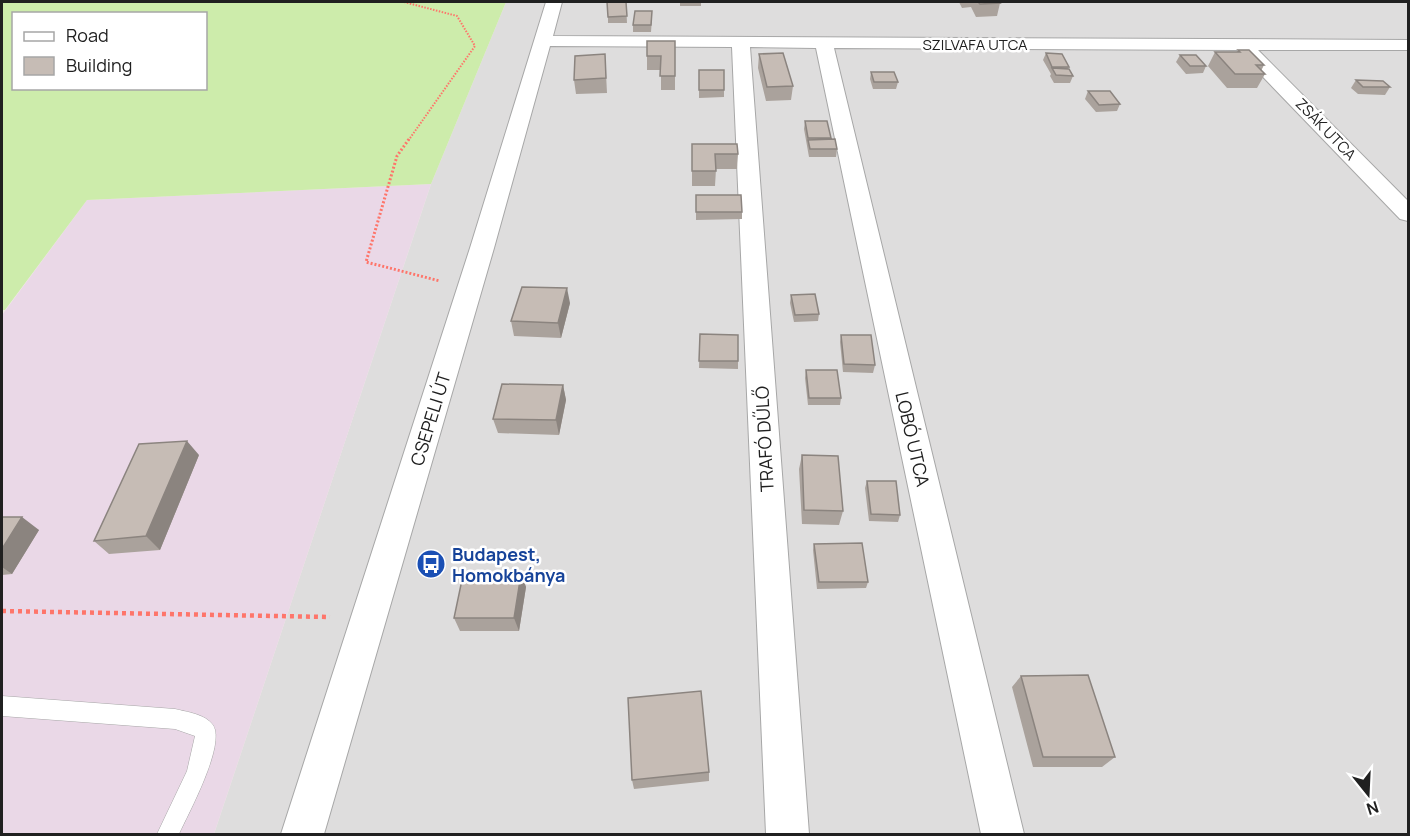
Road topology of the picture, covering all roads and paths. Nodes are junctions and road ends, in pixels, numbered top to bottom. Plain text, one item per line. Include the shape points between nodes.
1 (405, 2) edge
2 (554, 2) edge
3 (542, 41) junction
4 (741, 44) junction
5 (824, 44) junction
6 (1243, 45) junction
7 (1408, 45) edge
8 (1408, 214) edge
9 (470, 289) junction
10 (2, 611) edge
11 (312, 616) dead end
12 (2, 706) edge
13 (168, 834) edge
14 (302, 834) edge
15 (786, 834) edge
16 (1003, 834) edge

1 - 9 path via 457,16 475,46 397,156 366,262
2 - 3 street, CSEPELI ÚT
3 - 4 street, SZILVAFA UTCA
3 - 9 street, CSEPELI ÚT
4 - 5 street, SZILVAFA UTCA
4 - 15 street, TRAFÓ DŰLŐ
5 - 6 street, SZILVAFA UTCA
5 - 16 street, LOBÓ UTCA
6 - 7 street, SZILVAFA UTCA
6 - 8 street, ZSÁK UTCA
9 - 14 street, CSEPELI ÚT
10 - 11 path
12 - 13 lane via 175,719 205,731 200,762

